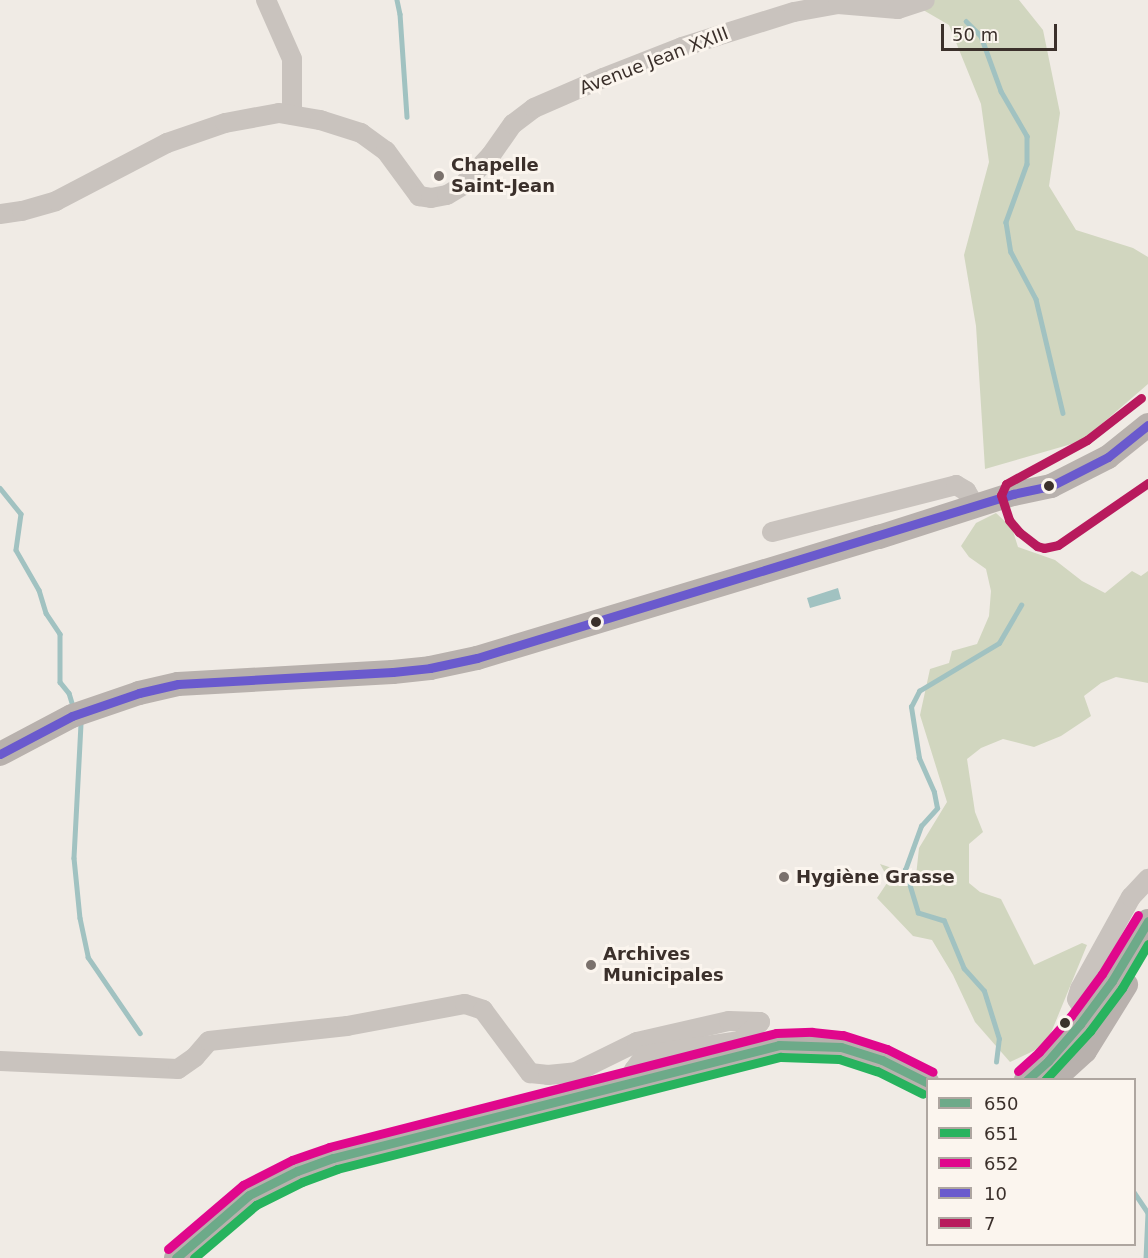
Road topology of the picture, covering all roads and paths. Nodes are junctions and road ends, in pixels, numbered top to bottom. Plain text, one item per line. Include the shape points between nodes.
1 (266, 0) edge
2 (925, 0) edge
3 (292, 115) junction
4 (0, 214) edge
5 (1148, 406) edge
6 (1148, 425) edge
7 (1013, 494) junction
8 (975, 506) junction
9 (772, 532) dead end
10 (0, 754) edge
11 (1148, 879) edge
12 (1148, 921) edge
13 (1148, 947) edge
14 (1092, 1023) junction
15 (0, 1061) edge
16 (1028, 1078) edge
17 (1047, 1078) edge
18 (1055, 1078) edge
19 (635, 1081) junction
20 (926, 1083) edge
21 (176, 1258) edge

1 - 3 street via 292,59
2 - 3 street, Avenue Jean XXIII via 898,9 838,4 794,12 672,51 534,108 513,124 462,186 447,195 419,196 386,151 361,133
3 - 4 street via 279,113 225,123 167,143 56,201 22,212
5 - 7 main road via 1094,450
6 - 7 main road via 1080,474 1051,486
7 - 8 main road
8 - 9 street via 966,490 956,484
8 - 10 main road via 477,658 430,668 178,684 139,693 72,716
11 - 14 street via 1131,897 1080,989 1077,999
12 - 14 main road
13 - 14 main road via 1114,1003
14 - 16 main road
14 - 17 main road via 1088,1020 1085,1032
14 - 18 main road via 1085,1052
15 - 19 street via 178,1069 209,1041 347,1026 465,1004 483,1010 530,1073 548,1076 576,1072 637,1042 729,1021 760,1022 740,1041 645,1055 637,1063
19 - 20 main road via 779,1045 812,1044 866,1053
19 - 21 main road via 333,1158 297,1171 249,1195

